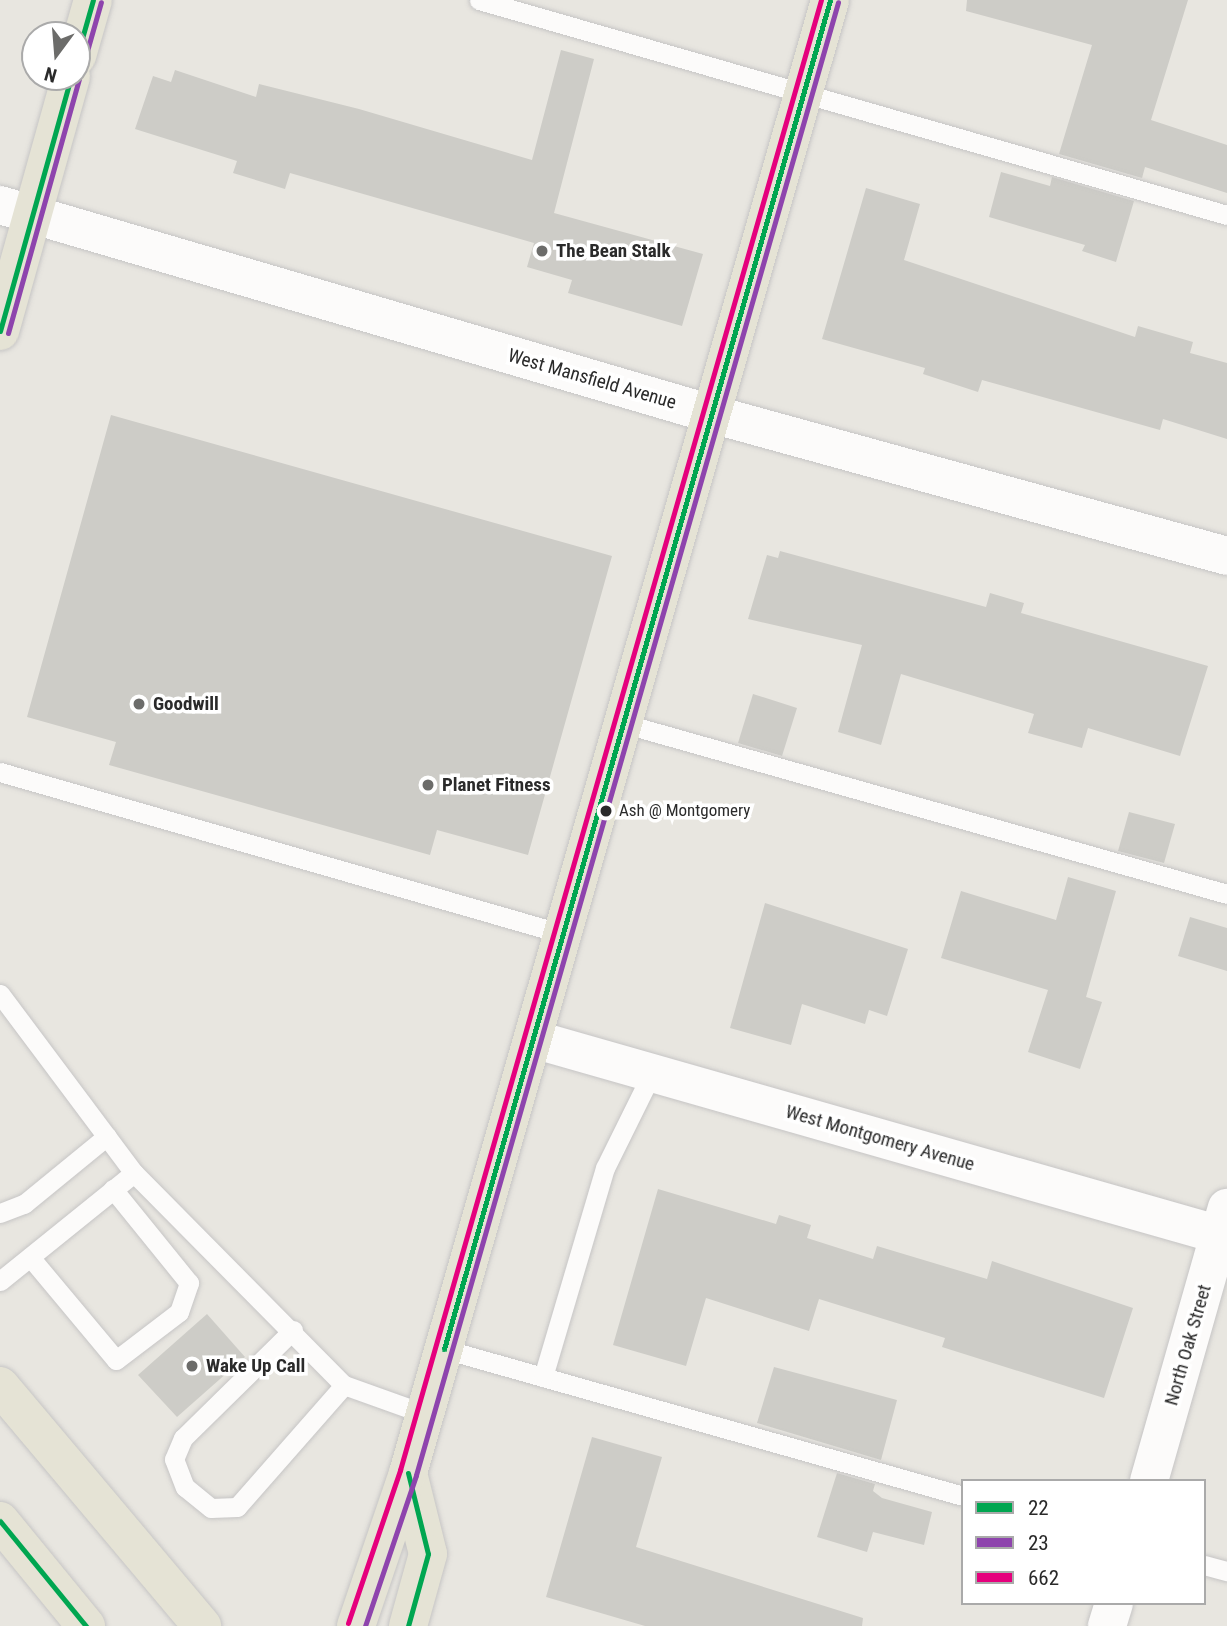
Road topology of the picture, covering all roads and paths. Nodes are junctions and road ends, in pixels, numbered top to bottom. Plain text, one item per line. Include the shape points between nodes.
1 (93, 0) edge
2 (479, 0) edge
3 (830, 0) edge
4 (87, 21) edge
5 (803, 90) junction
6 (65, 91) edge
7 (16, 210) edge
8 (1227, 215) edge
9 (0, 331) edge
10 (708, 413) junction
11 (1227, 556) edge
12 (622, 723) junction
13 (0, 772) edge
14 (1227, 894) edge
15 (563, 934) junction
16 (0, 994) edge
17 (533, 1039) junction
18 (652, 1073) junction
19 (107, 1136) junction
20 (134, 1173) junction
21 (113, 1189) junction
22 (0, 1213) edge
23 (1225, 1227) edge
24 (30, 1257) junction
25 (0, 1282) edge
26 (293, 1330) junction
27 (444, 1349) junction
28 (542, 1377) junction
29 (344, 1385) junction
30 (0, 1387) edge
31 (425, 1414) junction
32 (408, 1473) junction
33 (1150, 1479) edge
34 (961, 1495) edge
35 (0, 1521) edge
36 (1206, 1566) edge
37 (1227, 1571) edge
38 (1113, 1605) edge
39 (86, 1626) edge
40 (202, 1626) edge
41 (356, 1626) edge
42 (408, 1626) edge
43 (1107, 1626) edge

1 - 4 main road
2 - 5 lane
3 - 5 main road
5 - 8 lane
5 - 10 main road
6 - 7 main road
7 - 9 main road
7 - 10 street, West Mansfield Avenue
10 - 11 street, West Mansfield Avenue
10 - 12 main road
12 - 14 lane
12 - 15 main road
13 - 15 lane
15 - 17 main road
16 - 19 lane
17 - 18 street, West Montgomery Avenue
17 - 27 main road
18 - 23 street, West Montgomery Avenue
18 - 28 lane via 605,1168
19 - 20 lane
19 - 22 lane via 24,1204
20 - 21 lane
20 - 26 lane
21 - 24 lane
21 - 24 lane via 189,1283 179,1312 116,1360
23 - 33 street, North Oak Street
24 - 25 lane
26 - 29 lane
26 - 29 lane via 183,1438 174,1459 185,1487 211,1508 237,1507
27 - 28 lane
27 - 31 main road
28 - 34 lane
29 - 31 lane
30 - 40 main road
31 - 32 main road
32 - 41 main road
32 - 42 main road via 428,1554
35 - 39 main road
36 - 37 lane
38 - 43 street

